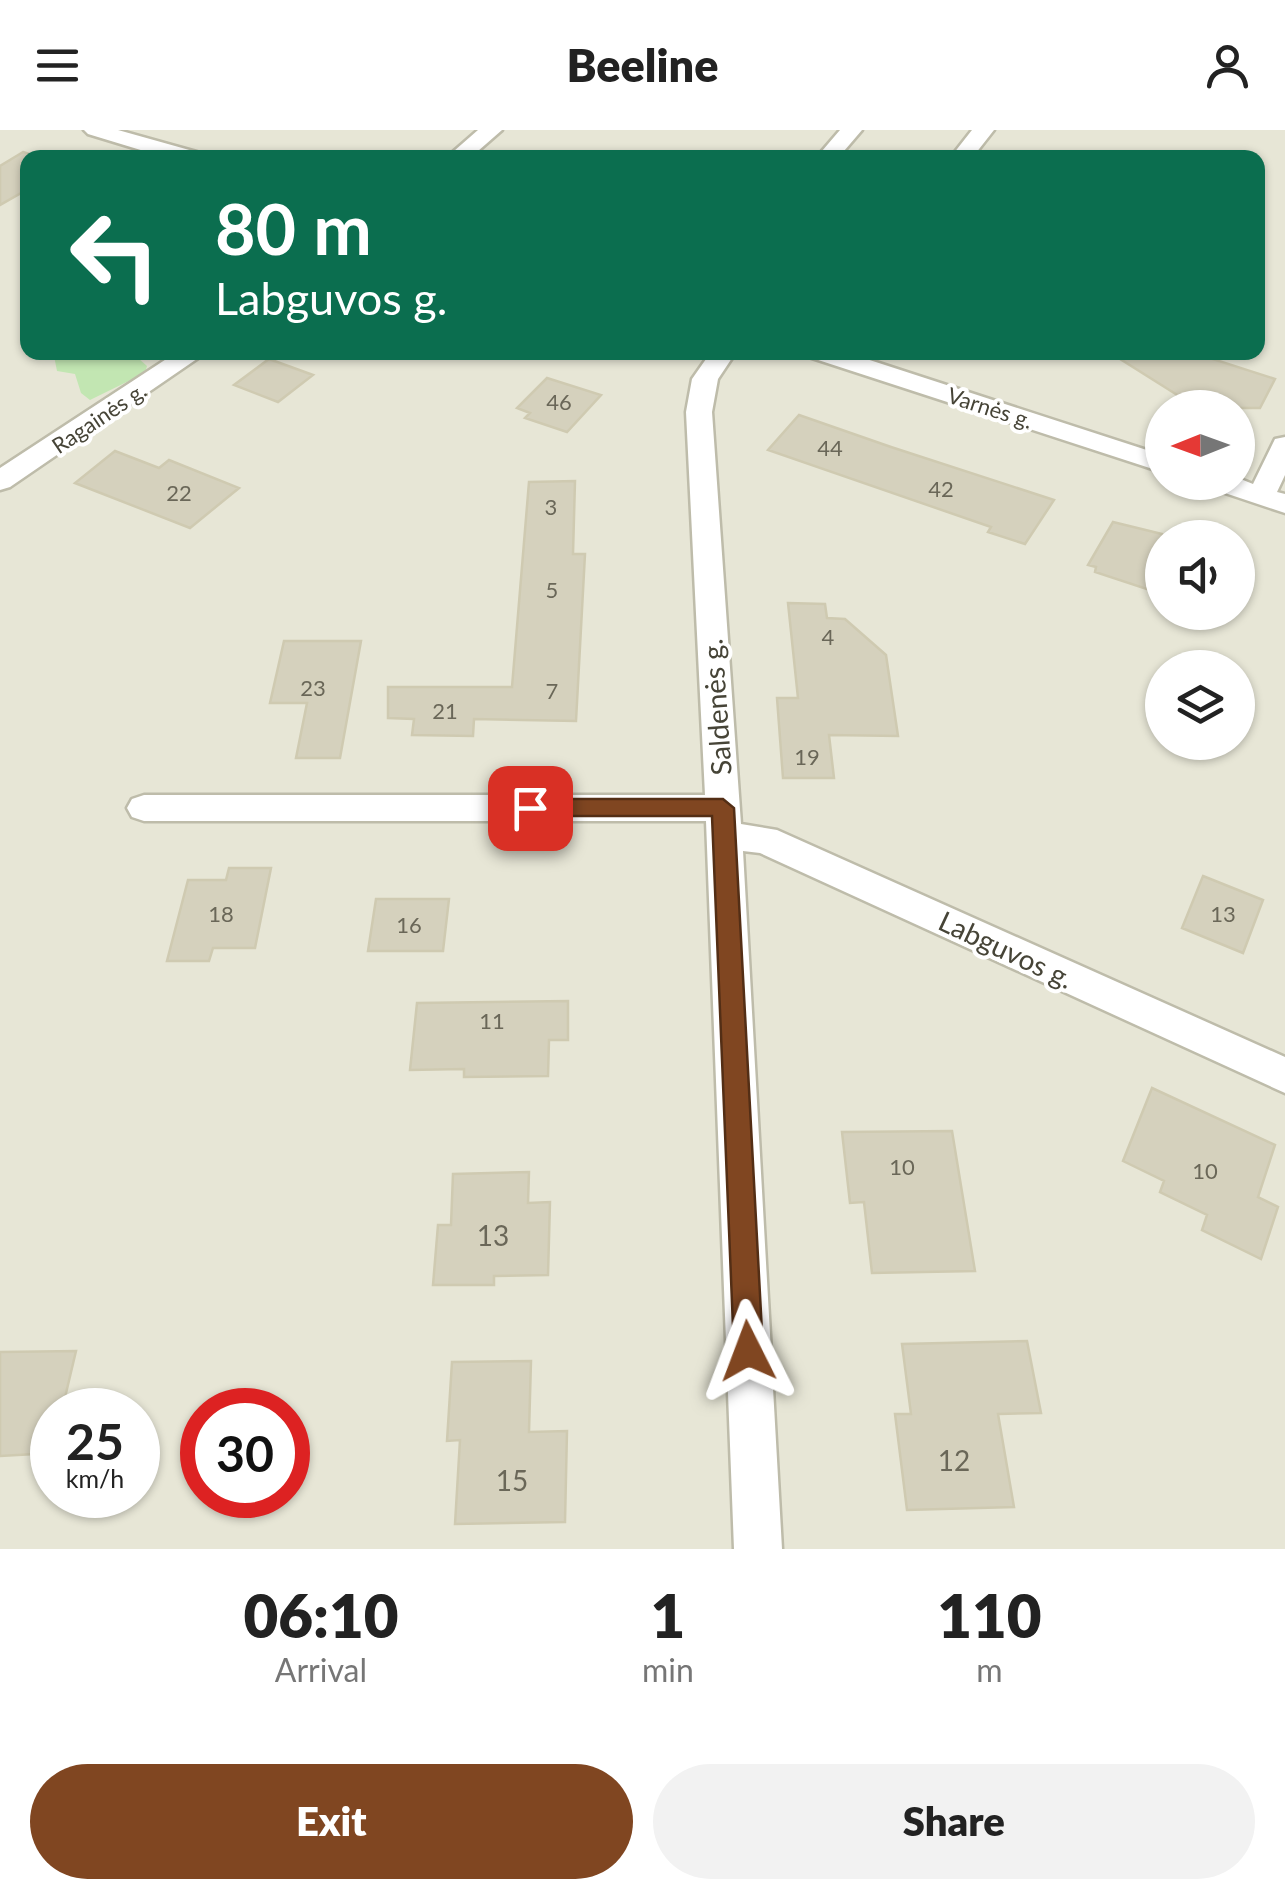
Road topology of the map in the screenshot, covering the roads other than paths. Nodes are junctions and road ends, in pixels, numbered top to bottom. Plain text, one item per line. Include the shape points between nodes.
1 (95, 130) edge
2 (492, 130) edge
3 (851, 130) edge
4 (983, 130) edge
5 (164, 150) edge
6 (466, 150) edge
7 (833, 150) edge
8 (967, 150) edge
9 (184, 360) edge
10 (718, 360) edge
11 (843, 360) edge
12 (1285, 445) edge
13 (1145, 458) edge
14 (0, 481) edge
15 (1273, 500) edge
16 (144, 808) dead end
17 (724, 822) junction
18 (1285, 1076) edge
19 (758, 1549) edge

1 - 5 street
2 - 6 street
3 - 7 street
4 - 8 street
9 - 14 street, Ragainės g.
10 - 17 street, Saldenės g. via 705,378 699,412
11 - 13 street, Varnės g.
12 - 15 street
16 - 17 street, Labguvos g.
17 - 18 street, Labguvos g.
17 - 19 street, Saldenės g.

